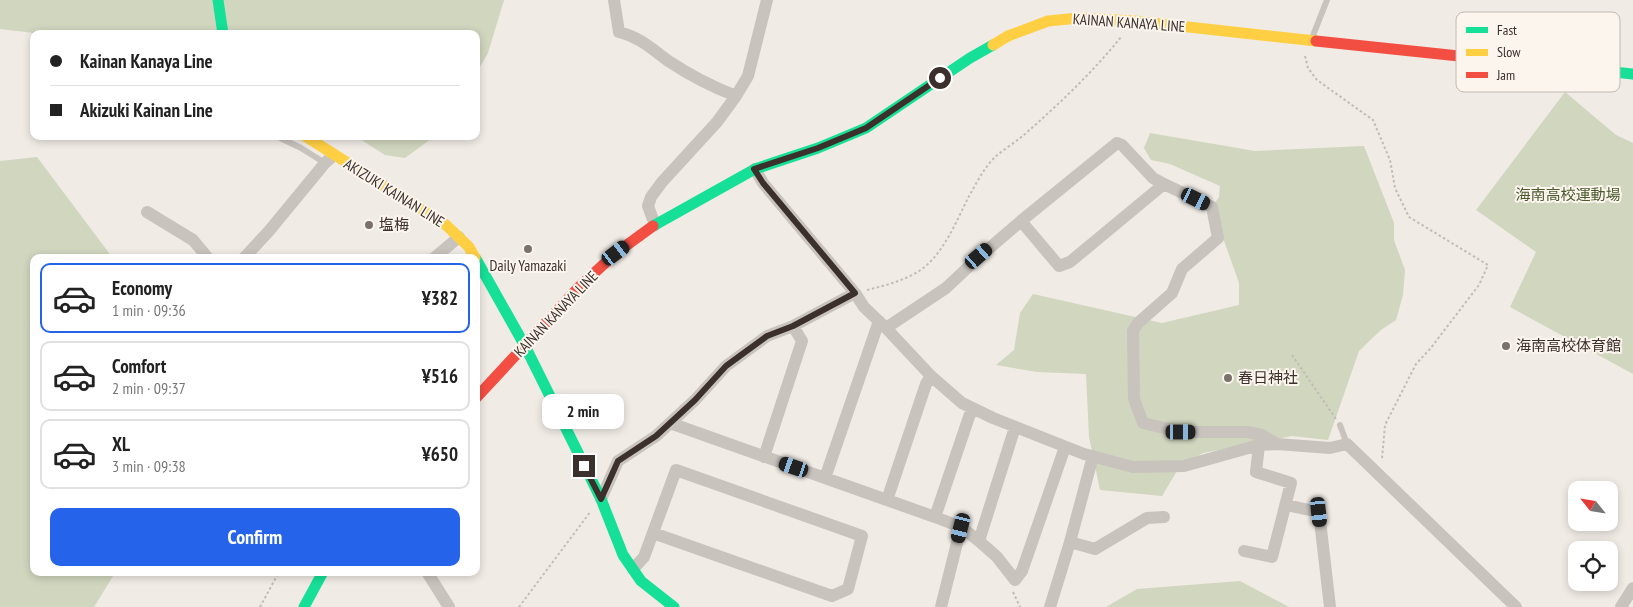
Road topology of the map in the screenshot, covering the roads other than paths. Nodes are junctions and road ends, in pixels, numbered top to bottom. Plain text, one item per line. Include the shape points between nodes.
1 (218, 0) edge
2 (614, 0) edge
3 (767, 0) edge
4 (1327, 0) edge
5 (222, 30) edge
6 (1311, 40) junction
7 (1456, 56) edge
8 (1620, 73) edge
9 (1633, 74) edge
10 (736, 96) junction
11 (284, 140) edge
12 (309, 140) edge
13 (329, 159) junction
14 (754, 169) junction
15 (1164, 184) junction
16 (147, 212) dead end
17 (1021, 221) junction
18 (655, 224) junction
19 (458, 237) junction
20 (205, 254) edge
21 (248, 254) edge
22 (439, 254) edge
23 (473, 254) edge
24 (480, 265) edge
25 (855, 293) junction
26 (883, 324) junction
27 (793, 326) junction
28 (525, 346) junction
29 (931, 376) junction
30 (480, 394) edge
31 (972, 408) junction
32 (670, 424) junction
33 (1340, 425) road end
34 (1015, 428) junction
35 (1277, 444) junction
36 (1347, 444) junction
37 (1259, 445) junction
38 (1065, 447) junction
39 (764, 456) junction
40 (1093, 456) junction
41 (824, 478) junction
42 (601, 499) junction
43 (887, 500) junction
44 (1286, 505) junction
45 (935, 517) junction
46 (1164, 517) dead end
47 (961, 528) junction
48 (653, 533) junction
49 (980, 541) junction
50 (1070, 542) junction
51 (1244, 551) dead end
52 (633, 569) junction
53 (321, 576) edge
54 (430, 576) edge
55 (1633, 588) edge
56 (304, 607) edge
57 (449, 607) edge
58 (674, 607) edge
59 (941, 607) edge
60 (1050, 607) edge
61 (1330, 607) edge
62 (1516, 607) edge
63 (1621, 607) edge

1 - 5 main road
2 - 10 street via 619,32 631,35 696,78
3 - 10 street via 748,76
4 - 6 lane
6 - 7 main road, KAINAN KANAYA LINE
6 - 14 main road, KAINAN KANAYA LINE via 1134,21 1079,18 1048,21 1008,36 970,58 866,128
8 - 9 main road, KAINAN KANAYA LINE
10 - 18 street via 651,197 648,206
11 - 13 lane
12 - 13 main road, AKIZUKI KAINAN LINE
13 - 19 main road, AKIZUKI KAINAN LINE via 446,225
13 - 21 street
14 - 18 main road, KAINAN KANAYA LINE
14 - 25 street
15 - 17 street via 1153,178 1117,143
15 - 17 street via 1070,262 1058,266
15 - 35 street via 1212,207 1218,238 1182,269 1172,293 1138,323 1133,332 1134,399 1144,423 1181,432 1246,432 1262,435
16 - 20 street via 193,240
17 - 26 street via 946,288
18 - 28 main road, KAINAN KANAYA LINE via 616,253
19 - 22 street
19 - 23 main road, AKIZUKI KAINAN LINE
24 - 28 main road, AKIZUKI KAINAN LINE
25 - 26 street via 864,307
25 - 27 street
26 - 29 street
26 - 41 street
27 - 32 street via 767,336 726,366
27 - 39 street via 802,341
28 - 30 main road, KAINAN KANAYA LINE
28 - 42 main road, AKIZUKI KAINAN LINE
29 - 31 street
29 - 43 street
31 - 34 street
31 - 45 street
32 - 39 street
32 - 42 street via 618,461
33 - 36 lane
34 - 38 street
34 - 49 street
35 - 36 street via 1330,448
35 - 37 street
36 - 62 street
37 - 40 street via 1184,466 1133,468
37 - 44 street via 1256,472 1291,483
38 - 40 street
38 - 49 street via 1022,571 1015,580
39 - 41 street
40 - 50 street
41 - 43 street
42 - 52 main road, AKIZUKI KAINAN LINE via 623,555
43 - 45 street
44 - 51 street via 1272,558
44 - 61 street via 1319,512
45 - 47 street
46 - 50 street via 1147,518 1095,549
47 - 49 street
47 - 59 street
48 - 48 street via 676,470 862,536 848,589 832,596
48 - 52 street via 644,557
50 - 60 street
52 - 58 main road, AKIZUKI KAINAN LINE via 641,581
53 - 56 main road
54 - 57 street
55 - 63 street

